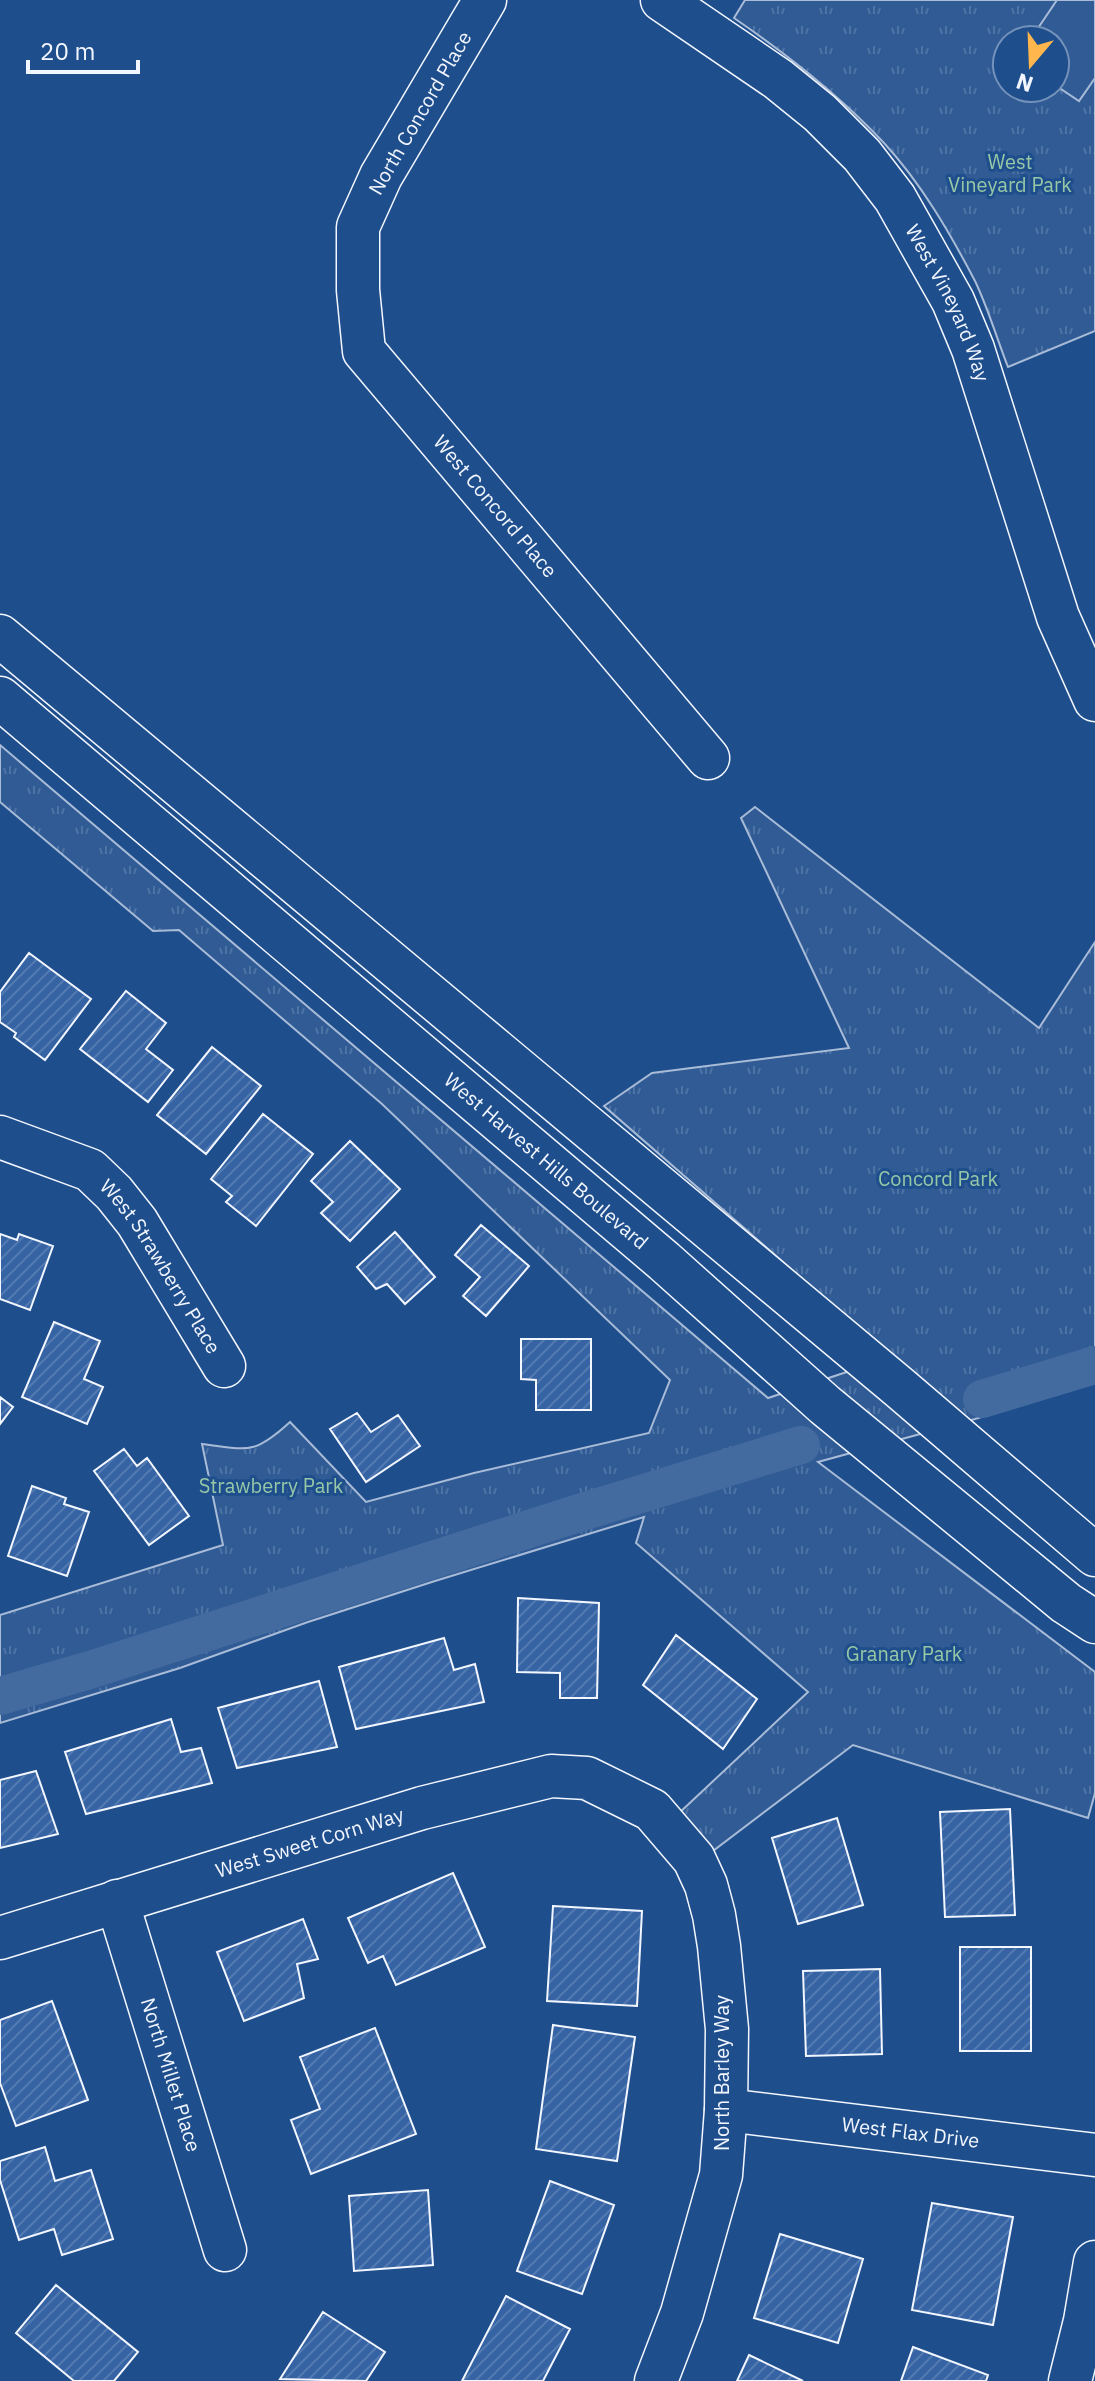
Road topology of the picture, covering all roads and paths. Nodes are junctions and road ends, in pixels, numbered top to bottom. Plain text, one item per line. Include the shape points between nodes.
1 (485, 0) edge
2 (662, 0) edge
3 (358, 227) joint
4 (0, 636) edge
5 (0, 698) edge
6 (1095, 700) edge
7 (708, 758) dead end
8 (0, 1137) edge
9 (224, 1366) dead end
10 (1095, 1555) edge
11 (1095, 1622) edge
12 (621, 1793) joint
13 (117, 1901) junction
14 (0, 1938) edge
15 (726, 2110) junction
16 (1095, 2155) edge
17 (225, 2250) dead end
18 (1095, 2262) edge
19 (656, 2381) edge
20 (1070, 2381) edge

1 - 3 street, North Concord Place via 381,176
2 - 6 street, West Vineyard Way via 820,113 895,198 953,301 973,349 1058,617
3 - 7 street, West Concord Place via 364,351
4 - 10 street
5 - 11 street, West Harvest Hills Boulevard via 825,1405
8 - 9 street, West Strawberry Place via 90,1170 114,1193
12 - 13 street, West Sweet Corn Way via 587,1778 551,1776 422,1808
12 - 15 street, North Barley Way via 652,1810 694,1859 706,1885 727,2029
13 - 14 street, West Sweet Corn Way
13 - 17 street, North Millet Place
15 - 16 street, West Flax Drive
15 - 19 street, North Barley Way via 721,2175 682,2313
18 - 20 street

